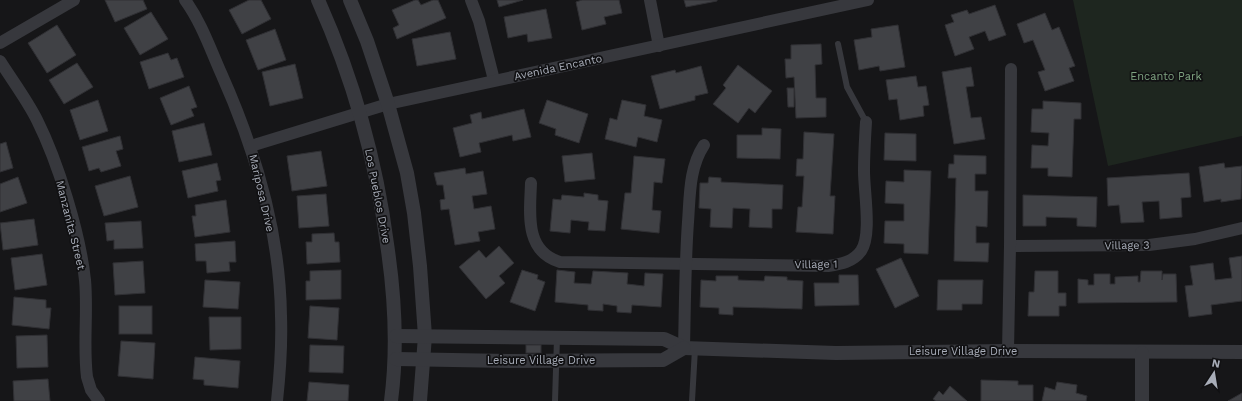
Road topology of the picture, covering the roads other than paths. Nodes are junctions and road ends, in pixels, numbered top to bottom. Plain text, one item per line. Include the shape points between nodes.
1 (74, 0) edge
2 (185, 0) edge
3 (318, 0) edge
4 (350, 0) edge
5 (471, 0) edge
6 (650, 0) edge
7 (868, 0) edge
8 (820, 5) edge
9 (0, 43) edge
10 (838, 44) dead end
11 (658, 46) junction
12 (0, 61) edge
13 (1010, 69) dead end
14 (494, 80) junction
15 (388, 104) junction
16 (360, 111) junction
17 (866, 122) joint
18 (704, 145) dead end
19 (251, 146) junction
20 (531, 183) dead end
21 (1242, 228) edge
22 (1010, 246) junction
23 (685, 263) junction
24 (396, 336) junction
25 (424, 336) junction
26 (510, 338) junction
27 (557, 338) junction
28 (690, 348) junction
29 (1008, 351) junction
30 (1242, 352) edge
31 (1142, 353) junction
32 (396, 359) junction
33 (423, 359) junction
34 (555, 360) junction
35 (509, 361) junction
36 (99, 401) edge
37 (277, 401) edge
38 (391, 401) edge
39 (420, 401) edge
40 (555, 401) edge
41 (692, 401) edge
42 (1142, 401) edge

1 - 9 street
2 - 19 street, Mariposa Drive via 196,15
3 - 16 street, Los Pueblos Drive via 344,62
4 - 15 street
5 - 14 street
6 - 11 street
7 - 8 street, Avenida Encanto
8 - 11 street, Avenida Encanto
10 - 17 lane via 847,86
11 - 14 street, Avenida Encanto
12 - 36 street, Manzanita Street via 36,118 55,161 72,218 85,281 87,377 91,390
13 - 22 street
14 - 15 street, Avenida Encanto
15 - 16 street, Avenida Encanto
15 - 25 street via 407,173 414,213
16 - 19 street, Avenida Encanto
16 - 24 street, Los Pueblos Drive via 381,200 391,270
17 - 23 street, Village 1 via 866,241 853,259 843,264 828,266
18 - 23 street via 694,164 691,179
19 - 37 street, Mariposa Drive via 269,216 278,268 281,315
20 - 23 street, Village 1 via 530,209 534,240 538,249 551,259 574,263
21 - 22 street, Village 3 via 1195,239 1149,245
22 - 29 street
23 - 28 street
24 - 25 street, Leisure Village Drive
24 - 32 street, Los Pueblos Drive
25 - 26 street, Leisure Village Drive
25 - 33 street
26 - 27 street, Leisure Village Drive
26 - 35 street
27 - 28 street, Leisure Village Drive via 664,339
27 - 34 lane
28 - 29 street, Leisure Village Drive via 836,353
28 - 34 street, Leisure Village Drive via 663,360
28 - 41 lane
29 - 31 street, Leisure Village Drive
30 - 31 street, Leisure Village Drive
31 - 42 street
32 - 33 street, Leisure Village Drive
32 - 38 street, Los Pueblos Drive
33 - 35 street, Leisure Village Drive
33 - 39 street
34 - 35 street, Leisure Village Drive
34 - 40 lane

